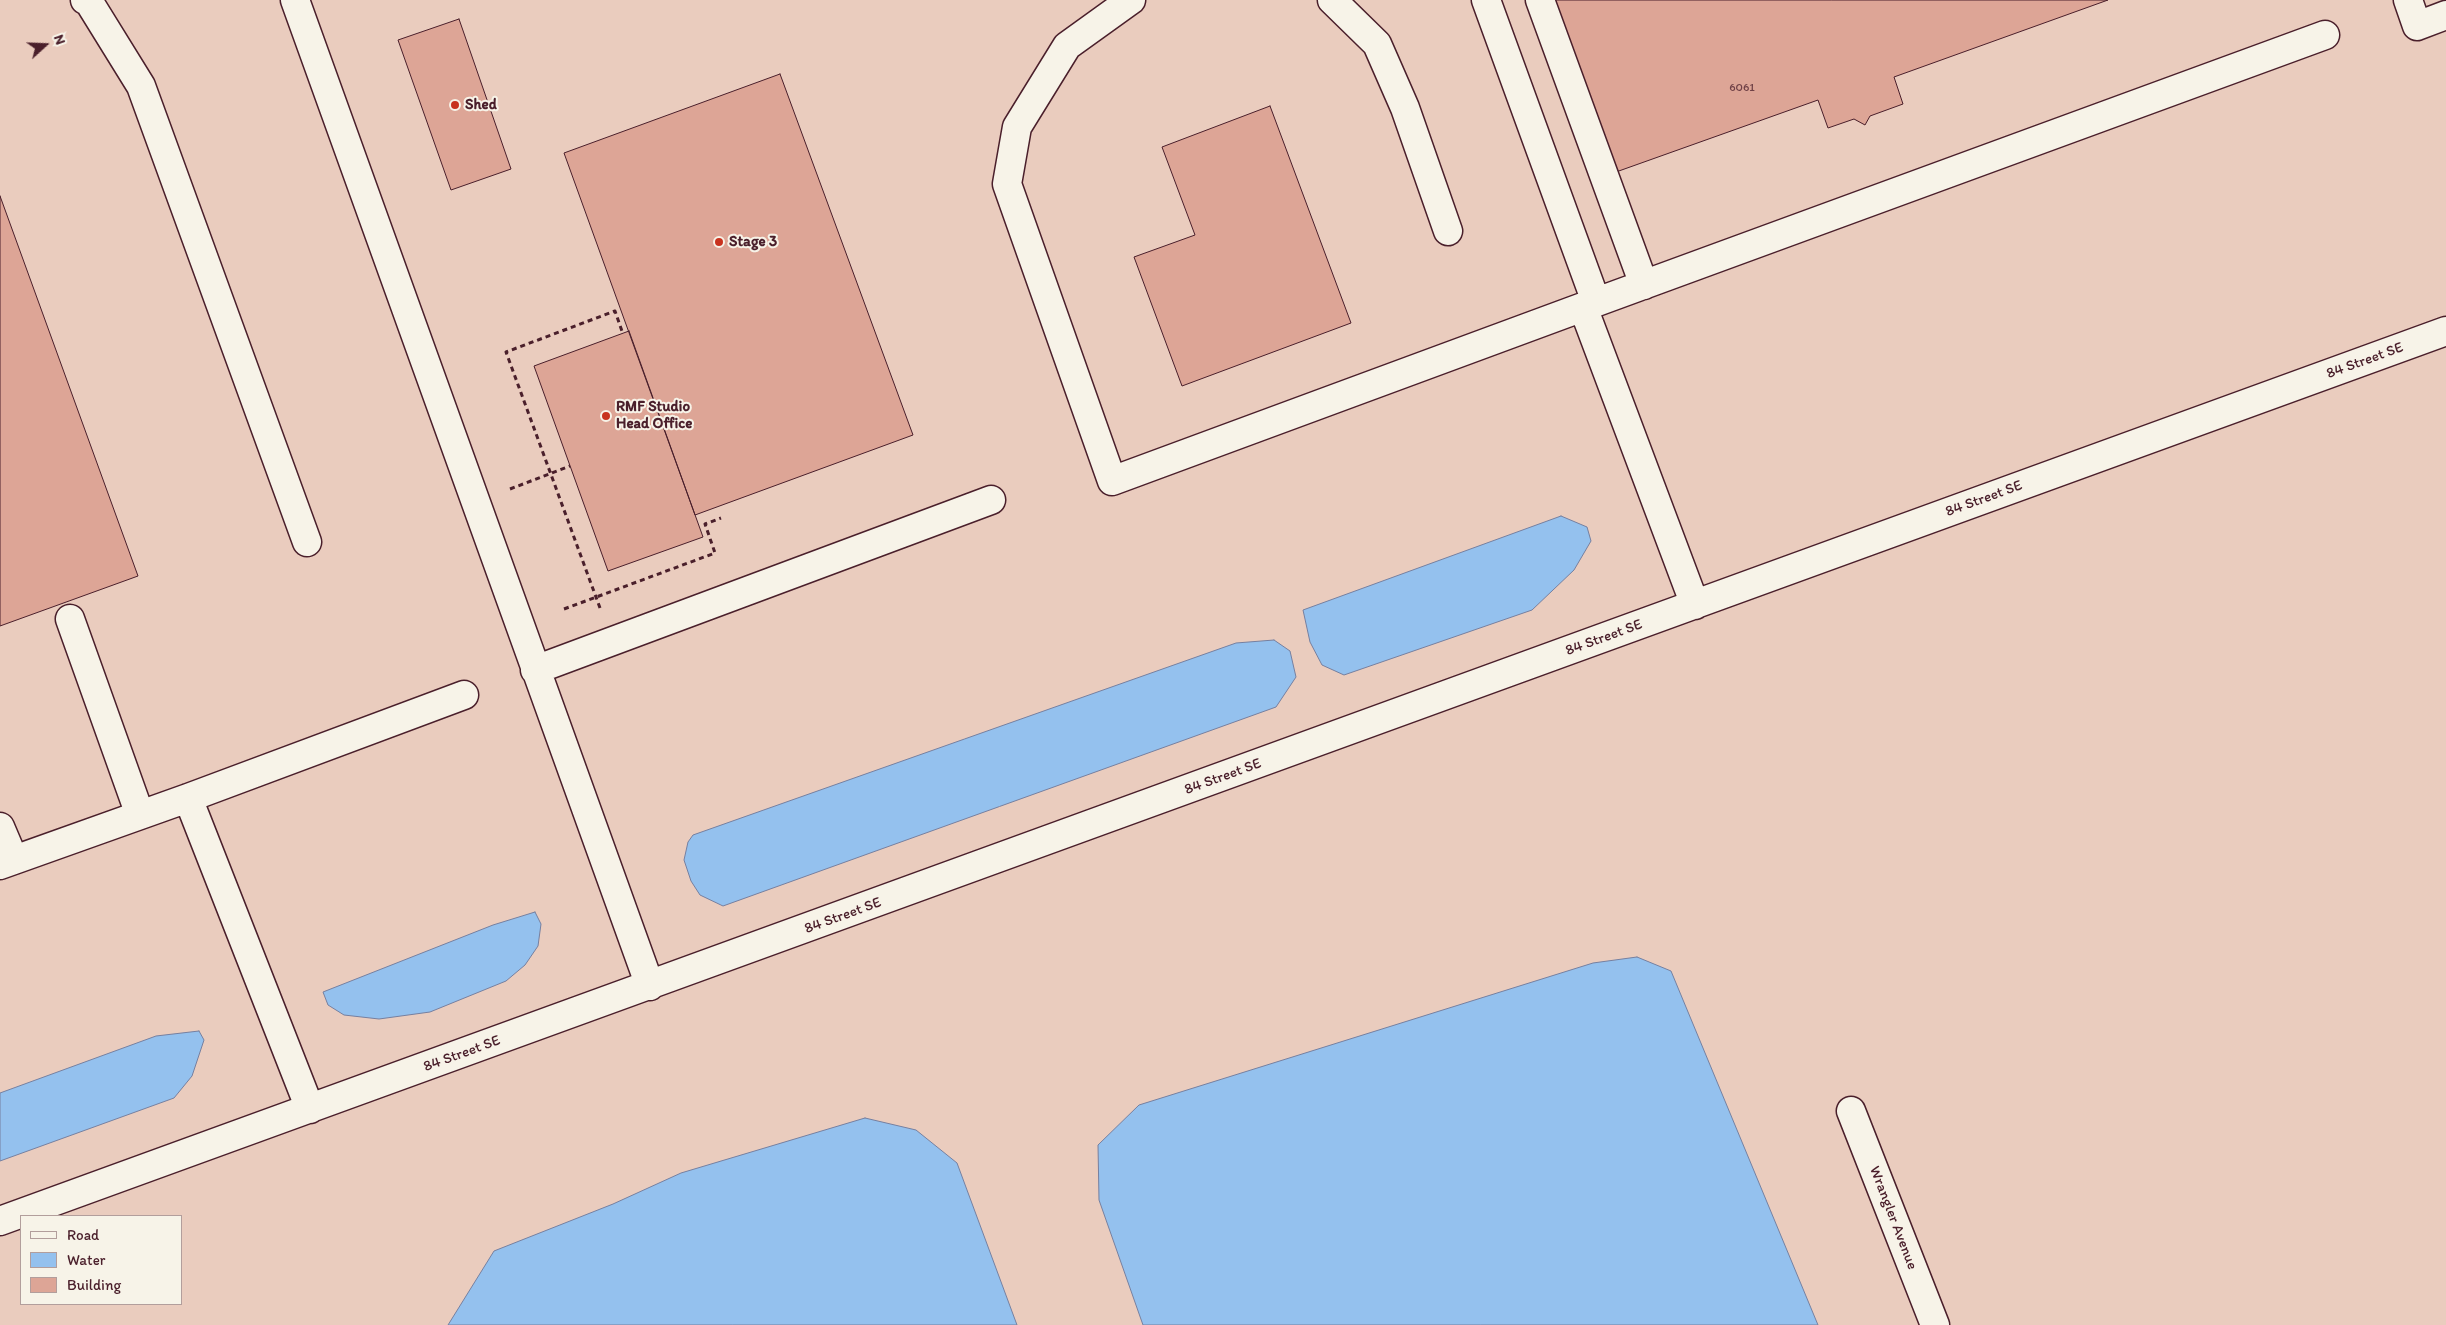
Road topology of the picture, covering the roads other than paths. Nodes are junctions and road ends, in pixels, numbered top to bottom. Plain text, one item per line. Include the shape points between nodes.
1 (85, 0) edge
2 (294, 0) edge
3 (1131, 0) edge
4 (1332, 0) edge
5 (1486, 0) edge
6 (1540, 0) edge
7 (2408, 0) edge
8 (2446, 15) edge
9 (2325, 35) dead end
10 (1448, 231) dead end
11 (1644, 285) junction
12 (1590, 304) junction
13 (2446, 331) edge
14 (991, 500) dead end
15 (307, 542) dead end
16 (1695, 605) junction
17 (70, 619) dead end
18 (535, 670) junction
19 (464, 694) dead end
20 (188, 798) junction
21 (140, 815) junction
22 (0, 827) edge
23 (7, 863) edge
24 (650, 986) junction
25 (310, 1108) junction
26 (1851, 1111) dead end
27 (0, 1221) edge
28 (1935, 1325) edge

1 - 15 street via 141,86
2 - 18 street
3 - 12 street via 1067,46 1017,127 1006,184 1112,481
4 - 10 street via 1377,44 1405,108
5 - 12 street
6 - 11 street
7 - 8 street via 2417,26
9 - 11 street
11 - 12 street
12 - 16 street
13 - 16 street, 84 Street SE
14 - 18 street
16 - 24 street, 84 Street SE
17 - 21 street
18 - 24 street
19 - 20 street
20 - 21 street
20 - 25 street
21 - 23 street
22 - 23 street
24 - 25 street, 84 Street SE
25 - 27 street, 84 Street SE
26 - 28 street, Wrangler Avenue

